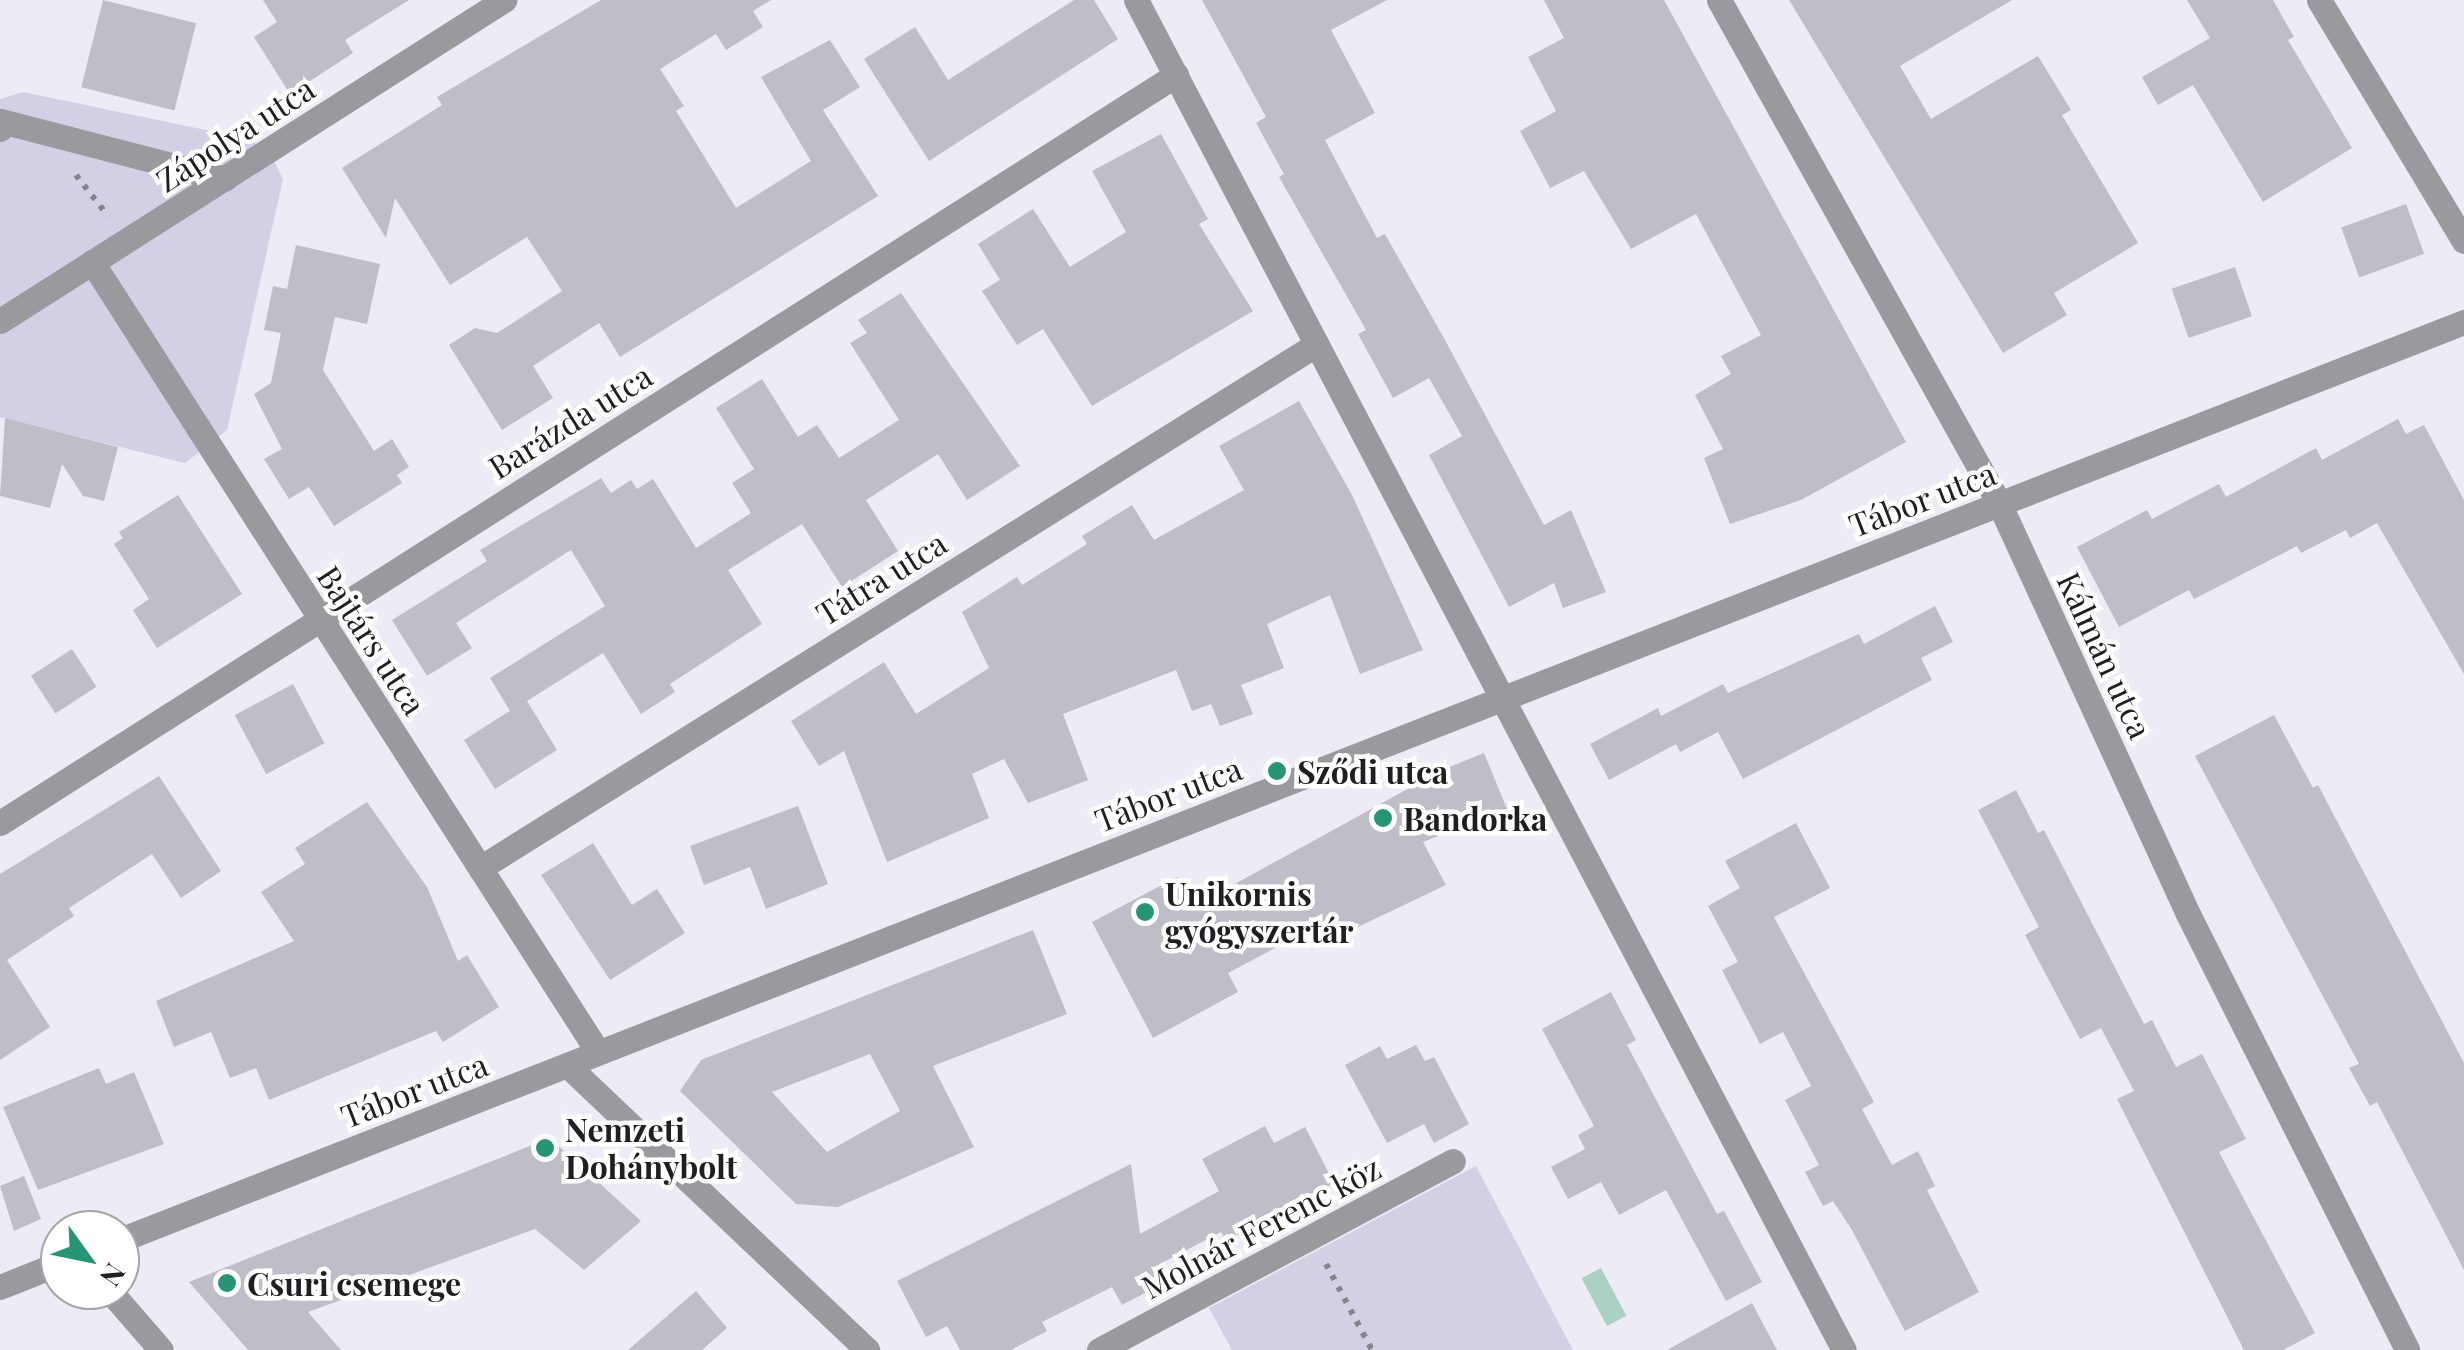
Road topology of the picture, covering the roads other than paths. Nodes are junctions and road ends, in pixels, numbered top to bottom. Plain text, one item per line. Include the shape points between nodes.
1 (504, 0) edge
2 (1136, 0) edge
3 (1718, 0) edge
4 (2319, 0) edge
5 (1176, 75) junction
6 (0, 123) edge
7 (225, 179) junction
8 (2464, 240) edge
9 (92, 262) junction
10 (0, 321) edge
11 (2462, 329) edge
12 (1317, 344) junction
13 (1999, 504) junction
14 (320, 619) junction
15 (1502, 698) junction
16 (0, 823) edge
17 (480, 868) junction
18 (598, 1052) junction
19 (568, 1064) junction
20 (1453, 1161) dead end
21 (140, 1232) edge
22 (40, 1271) edge
23 (0, 1287) edge
24 (126, 1310) edge
25 (161, 1350) edge
26 (868, 1350) edge
27 (1099, 1350) edge
28 (1844, 1350) edge
29 (2406, 1350) edge

1 - 7 street, Zápolya utca
2 - 5 street
3 - 13 street, Kálmán utca
4 - 8 street
5 - 12 street
5 - 14 street, Barázda utca
6 - 7 street
7 - 9 street, Zápolya utca
9 - 10 street, Zápolya utca
9 - 14 street, Bajtárs utca
11 - 13 street, Tábor utca
12 - 15 street
12 - 17 street, Tátra utca
13 - 15 street, Tábor utca
13 - 29 street, Kálmán utca via 2188,914
14 - 16 street, Barázda utca
14 - 17 street, Bajtárs utca
15 - 18 street, Tábor utca
15 - 28 street
17 - 18 street, Bajtárs utca
18 - 19 street, Tábor utca
19 - 21 street, Tábor utca
19 - 26 street
20 - 27 street, Molnár Ferenc köz
22 - 23 street
24 - 25 street

